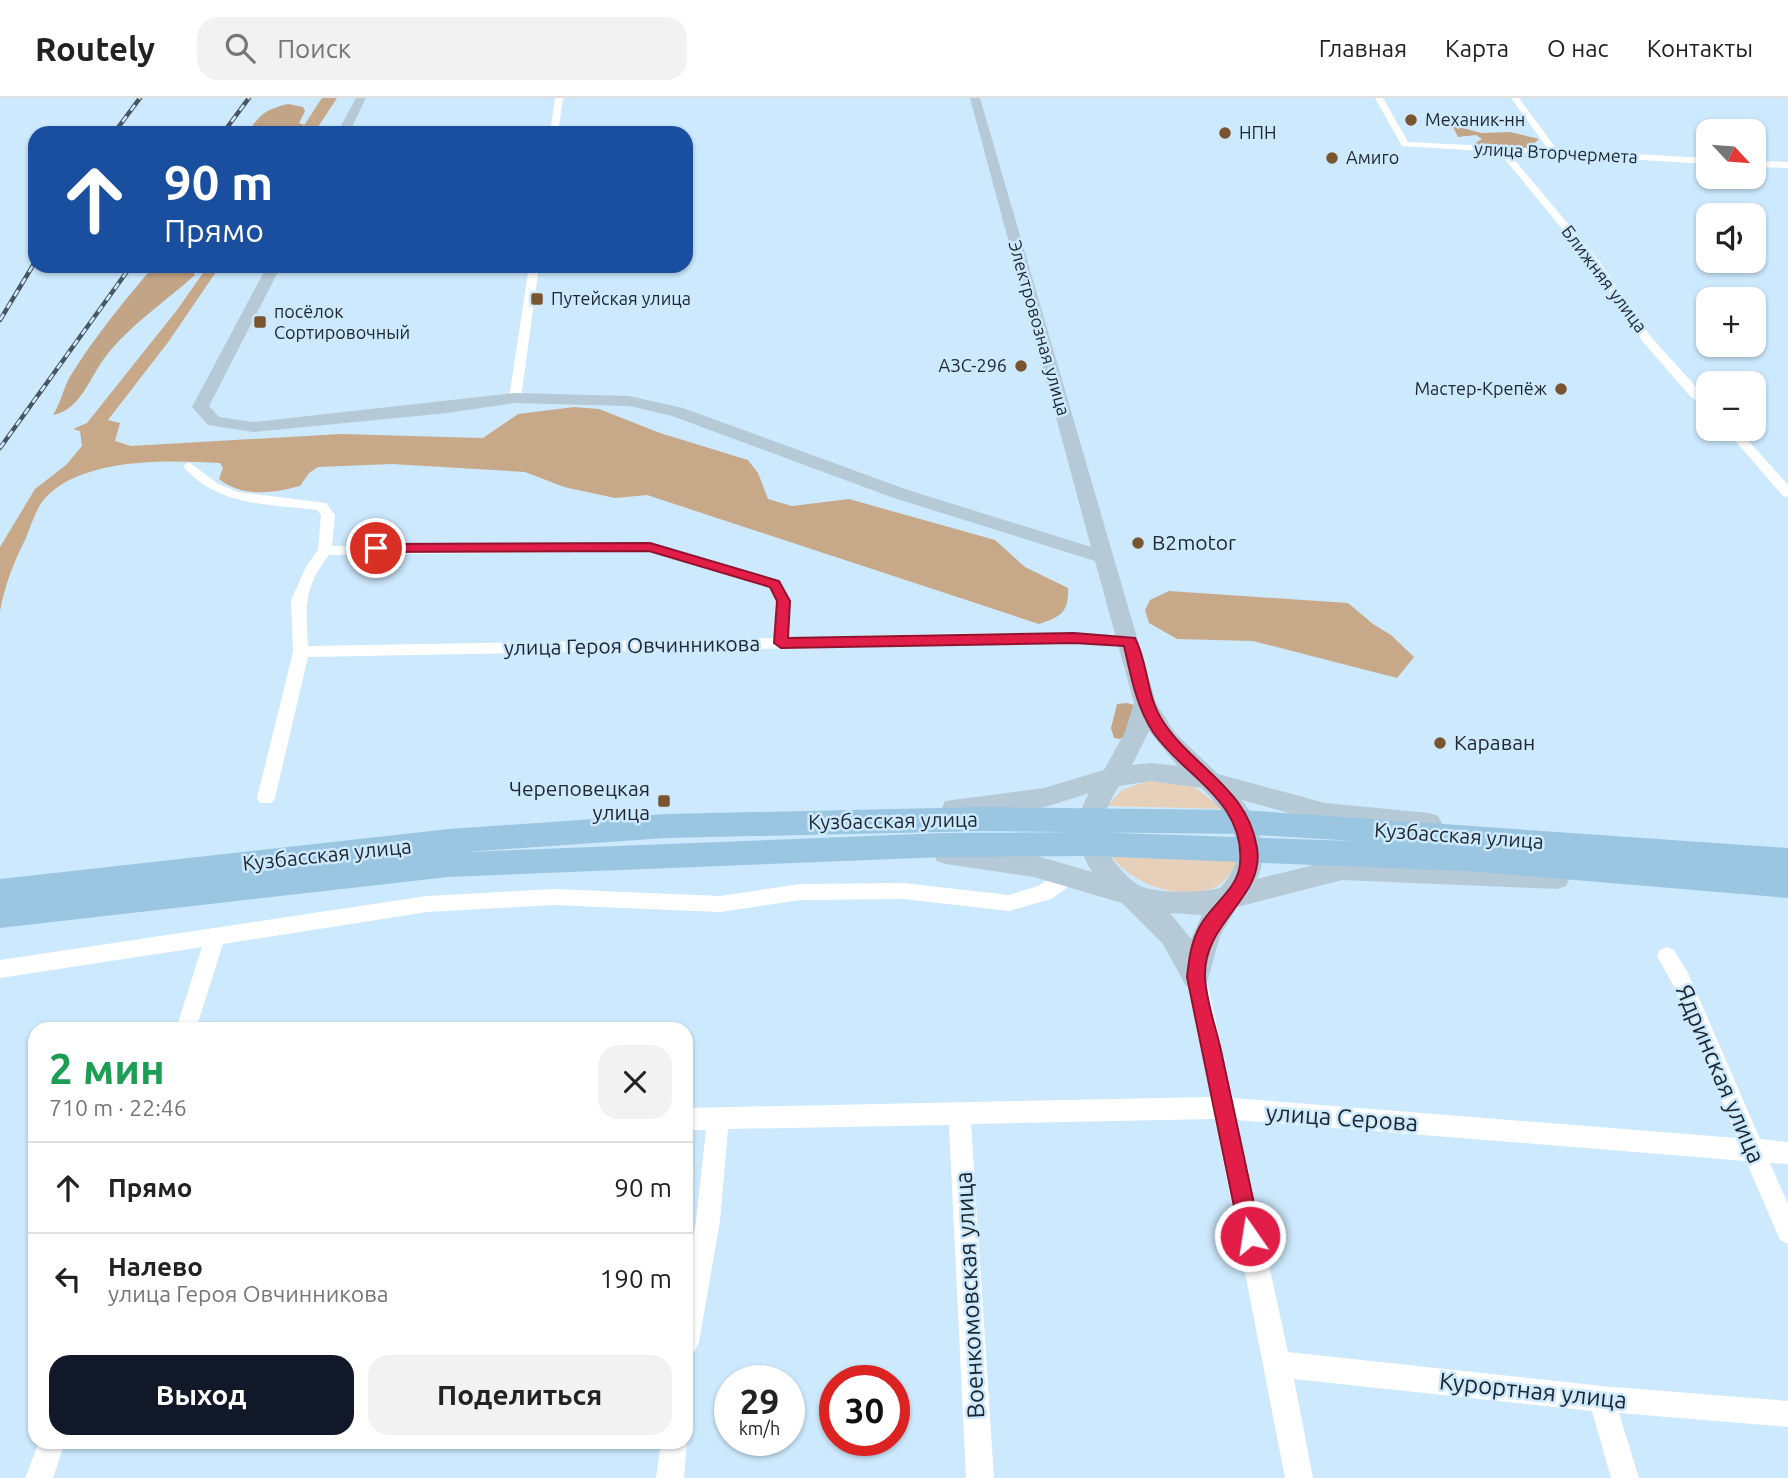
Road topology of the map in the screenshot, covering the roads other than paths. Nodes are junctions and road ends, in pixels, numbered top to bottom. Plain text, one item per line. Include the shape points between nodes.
1 (361, 98) edge
2 (559, 98) edge
3 (975, 98) edge
4 (1379, 98) edge
5 (1515, 98) edge
6 (347, 126) edge
7 (555, 126) edge
8 (1502, 150) junction
9 (1555, 153) junction
10 (1696, 160) edge
11 (1766, 164) edge
12 (1788, 165) edge
13 (270, 273) edge
14 (533, 273) edge
15 (1696, 394) edge
16 (515, 398) junction
17 (1742, 441) edge
18 (189, 466) dead end
19 (1788, 493) edge
20 (325, 551) junction
21 (1106, 558) junction
22 (1130, 642) junction
23 (781, 643) junction
24 (301, 652) junction
25 (1145, 704) junction
26 (1113, 777) junction
27 (1210, 781) junction
28 (266, 798) dead end
29 (1091, 831) junction
30 (874, 834) junction
31 (1245, 836) junction
32 (1788, 860) edge
33 (1672, 864) junction
34 (1064, 874) junction
35 (1788, 885) edge
36 (0, 892) edge
37 (1128, 894) junction
38 (1228, 898) junction
39 (0, 915) edge
40 (216, 934) junction
41 (1667, 956) dead end
42 (0, 969) edge
43 (1196, 977) junction
44 (188, 1022) edge
45 (1222, 1108) junction
46 (959, 1112) junction
47 (693, 1119) edge
48 (718, 1119) junction
49 (1752, 1150) junction
50 (1788, 1153) edge
51 (1788, 1231) edge
52 (693, 1304) edge
53 (1278, 1364) junction
54 (1602, 1399) junction
55 (1788, 1414) edge
56 (49, 1449) edge
57 (673, 1449) edge
58 (39, 1478) edge
59 (670, 1478) edge
60 (980, 1478) edge
61 (1299, 1478) edge
62 (1625, 1478) edge

1 - 6 street
2 - 7 street
3 - 21 street, Электровозная улица
4 - 8 street, улица Вторчермета via 1405,144
5 - 9 street
8 - 9 street, улица Вторчермета
8 - 15 street, Ближняя улица
9 - 10 street, улица Вторчермета
11 - 12 street
13 - 16 street via 200,407 214,421 253,427
14 - 16 street
16 - 21 street via 609,399 677,412 898,493
17 - 19 street
18 - 20 street via 213,487 236,496 321,506 328,515
20 - 23 street via 650,547 775,584 783,601
20 - 24 street via 298,600
21 - 22 street, Электровозная улица
22 - 23 street, улица Героя Овчинникова via 1074,638
22 - 25 street, Электровозная улица
23 - 24 street, улица Героя Овчинникова
24 - 28 street
25 - 26 street via 1132,746
25 - 27 street via 1172,745
26 - 27 street via 1151,772
26 - 29 street via 1098,798
26 - 30 street via 1044,798 982,808 932,808
27 - 31 street via 1231,802
27 - 33 street via 1325,813 1591,837
29 - 30 main road, Кузбасская улица
29 - 31 main road, Кузбасская улица
29 - 37 street via 1109,875
30 - 34 street
30 - 36 main road, Кузбасская улица via 666,826 449,841
30 - 39 main road, Кузбасская улица via 447,864
31 - 33 main road, Кузбасская улица via 1466,859
31 - 38 street via 1249,867 1242,885
32 - 33 main road, Кузбасская улица
33 - 35 main road, Кузбасская улица
33 - 38 street via 1614,879 1342,869
34 - 37 street
34 - 40 street via 1044,893 1009,903 903,891 800,892 720,904 514,897 427,904
37 - 38 street via 1182,903
37 - 43 street via 1175,938
38 - 43 street via 1207,929
40 - 42 street
40 - 44 street
41 - 49 street, Ядринская улица
43 - 45 street
45 - 46 street, улица Серова
45 - 49 street, улица Серова
45 - 53 street
46 - 48 street, улица Серова
46 - 60 street, Военкомовская улица
47 - 48 street, улица Серова
48 - 52 street via 708,1221
49 - 50 street, улица Серова
49 - 51 street, Ядринская улица
53 - 54 street, Курортная улица
53 - 61 street
54 - 55 street, Курортная улица
54 - 62 street
56 - 58 street
57 - 59 street

